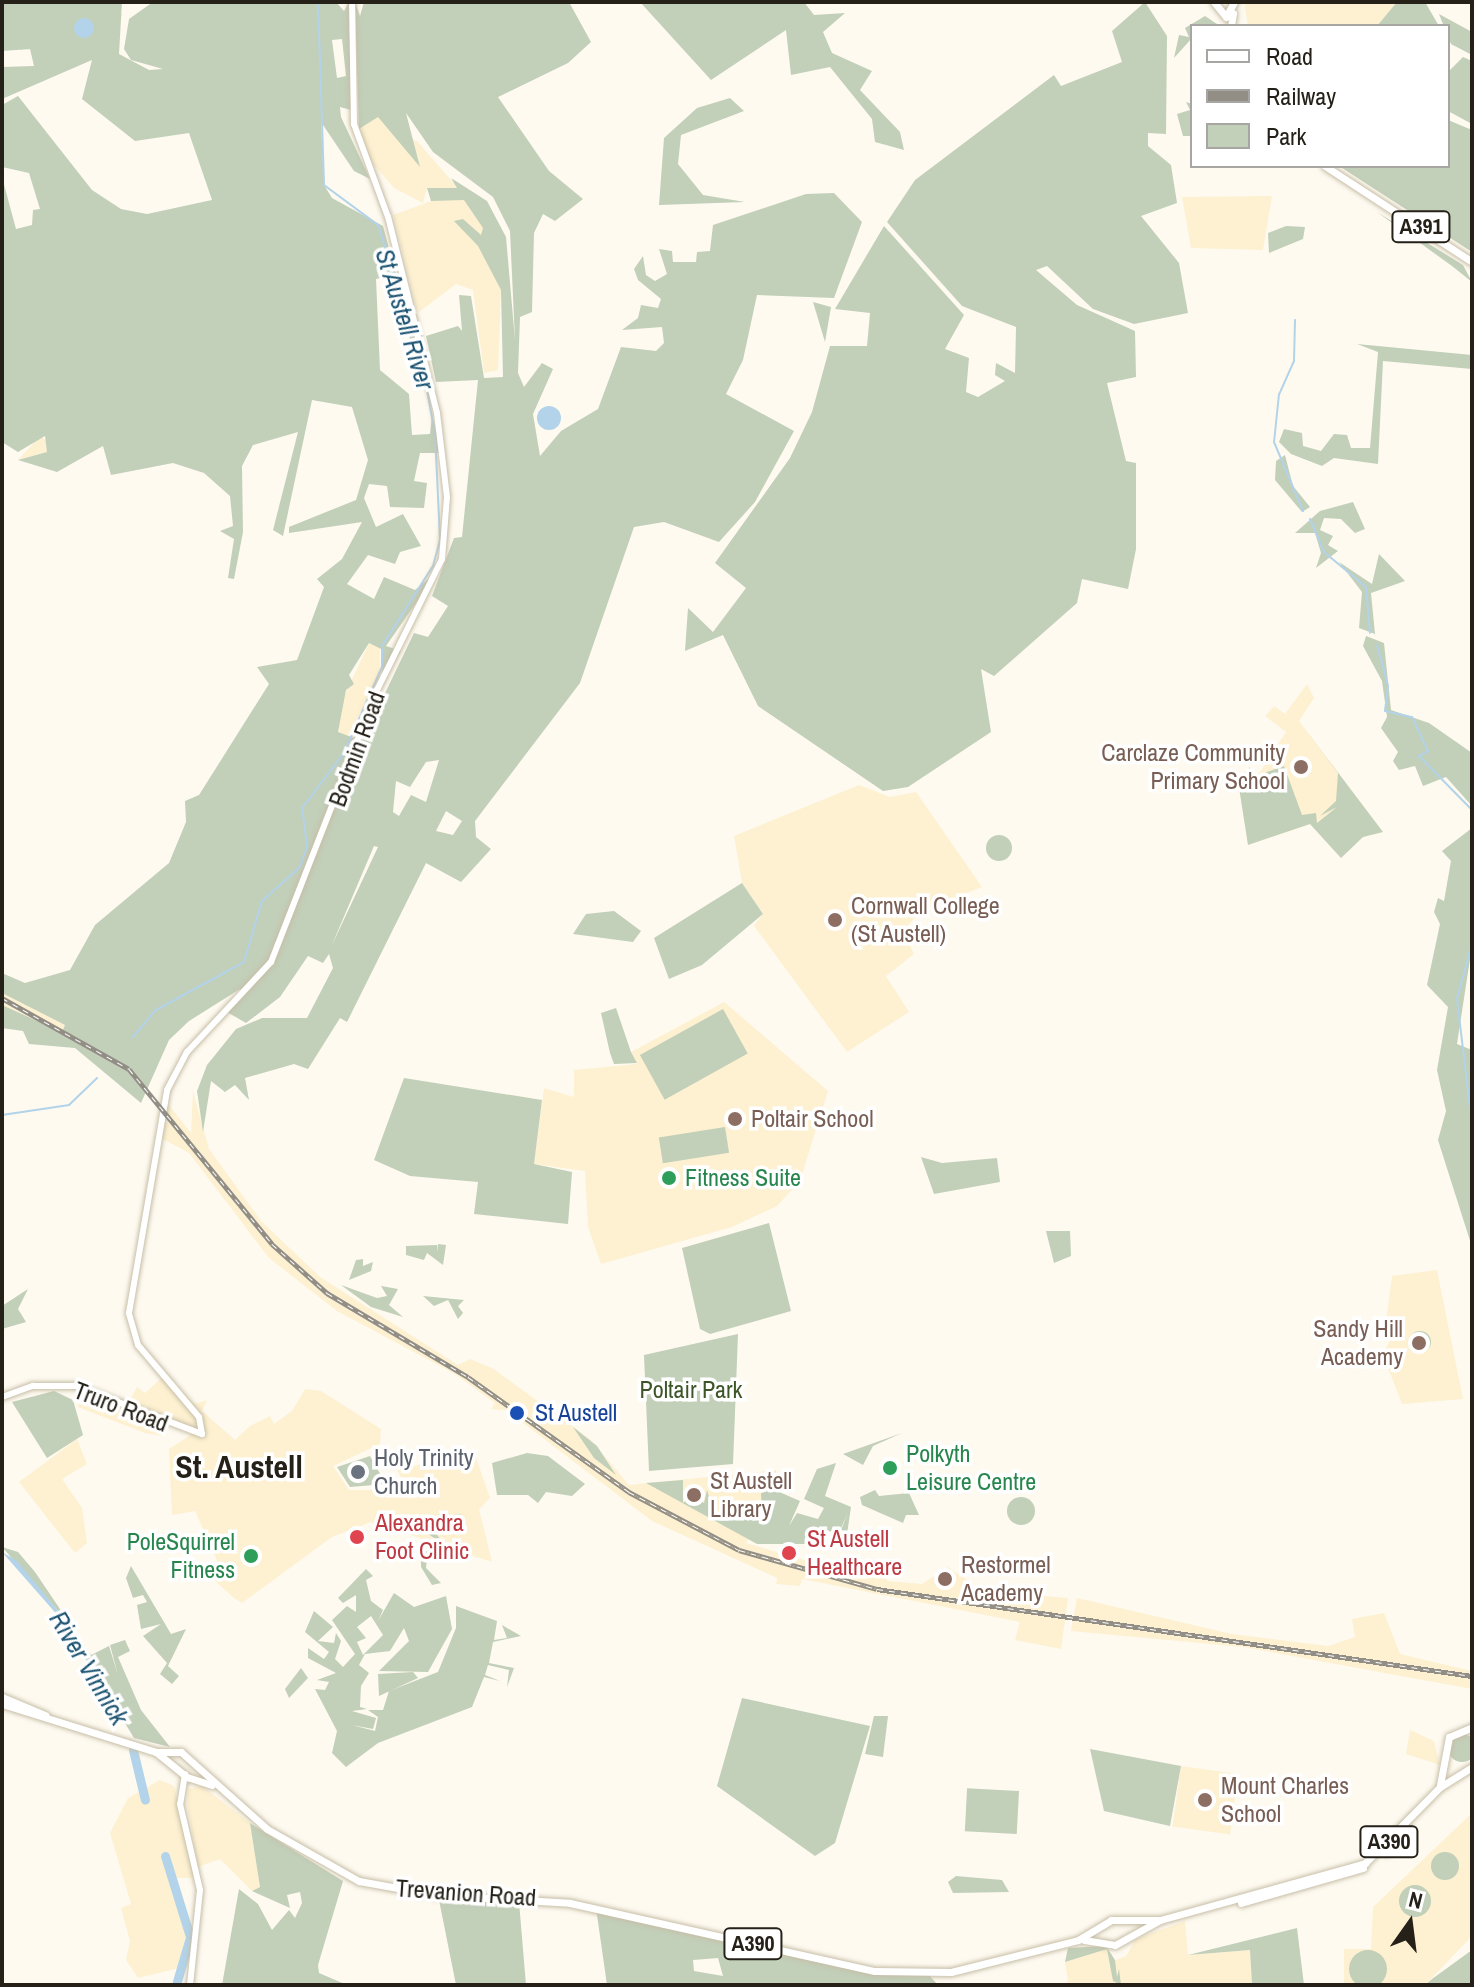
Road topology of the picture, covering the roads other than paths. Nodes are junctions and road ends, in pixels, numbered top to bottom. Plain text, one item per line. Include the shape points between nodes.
1 (352, 2) edge
2 (1214, 2) edge
3 (1234, 2) edge
4 (1233, 13) junction
5 (1220, 16) junction
6 (1228, 24) edge
7 (1230, 24) edge
8 (1328, 168) edge
9 (1472, 262) edge
10 (2, 1397) edge
11 (193, 1436) joint
12 (2, 1697) edge
13 (2, 1704) edge
14 (54, 1720) junction
15 (1472, 1727) edge
16 (1446, 1752) junction
17 (174, 1759) junction
18 (1469, 1767) edge
19 (195, 1768) junction
20 (189, 1776) junction
21 (218, 1787) junction
22 (1440, 1787) junction
23 (1160, 1920) junction
24 (1122, 1923) junction
25 (1102, 1927) junction
26 (1126, 1936) junction
27 (1078, 1940) junction
28 (1104, 1941) junction
29 (190, 1985) edge

1 - 11 main road, Bodmin Road via 354,124 428,359 446,476 446,544 364,721 271,962 187,1052 167,1090 129,1313 138,1345 201,1419 202,1434
2 - 5 highway
3 - 4 highway
4 - 5 highway
4 - 7 highway
5 - 6 highway
8 - 9 highway, A391
10 - 11 main road, Truro Road via 33,1386 76,1386
12 - 14 highway, A390
13 - 14 highway, A390
14 - 17 highway, A390
15 - 16 highway via 1452,1732
16 - 18 highway, A390
16 - 22 highway
17 - 19 highway, A390 via 184,1755
17 - 20 highway, A390
18 - 22 highway, A390
19 - 20 highway
19 - 21 highway, A390
20 - 21 highway, A390
20 - 29 main road via 180,1794 200,1890
21 - 27 highway, Trevanion Road / A390 via 289,1844 359,1881 437,1895 551,1900 900,1974 951,1972
22 - 23 highway, A390 via 1375,1856 1329,1879
23 - 24 highway, A390
23 - 26 highway, A390
24 - 25 highway, A390
24 - 26 highway
25 - 27 highway, A390
25 - 28 highway
26 - 28 highway, A390 via 1115,1945
27 - 28 highway, A390

